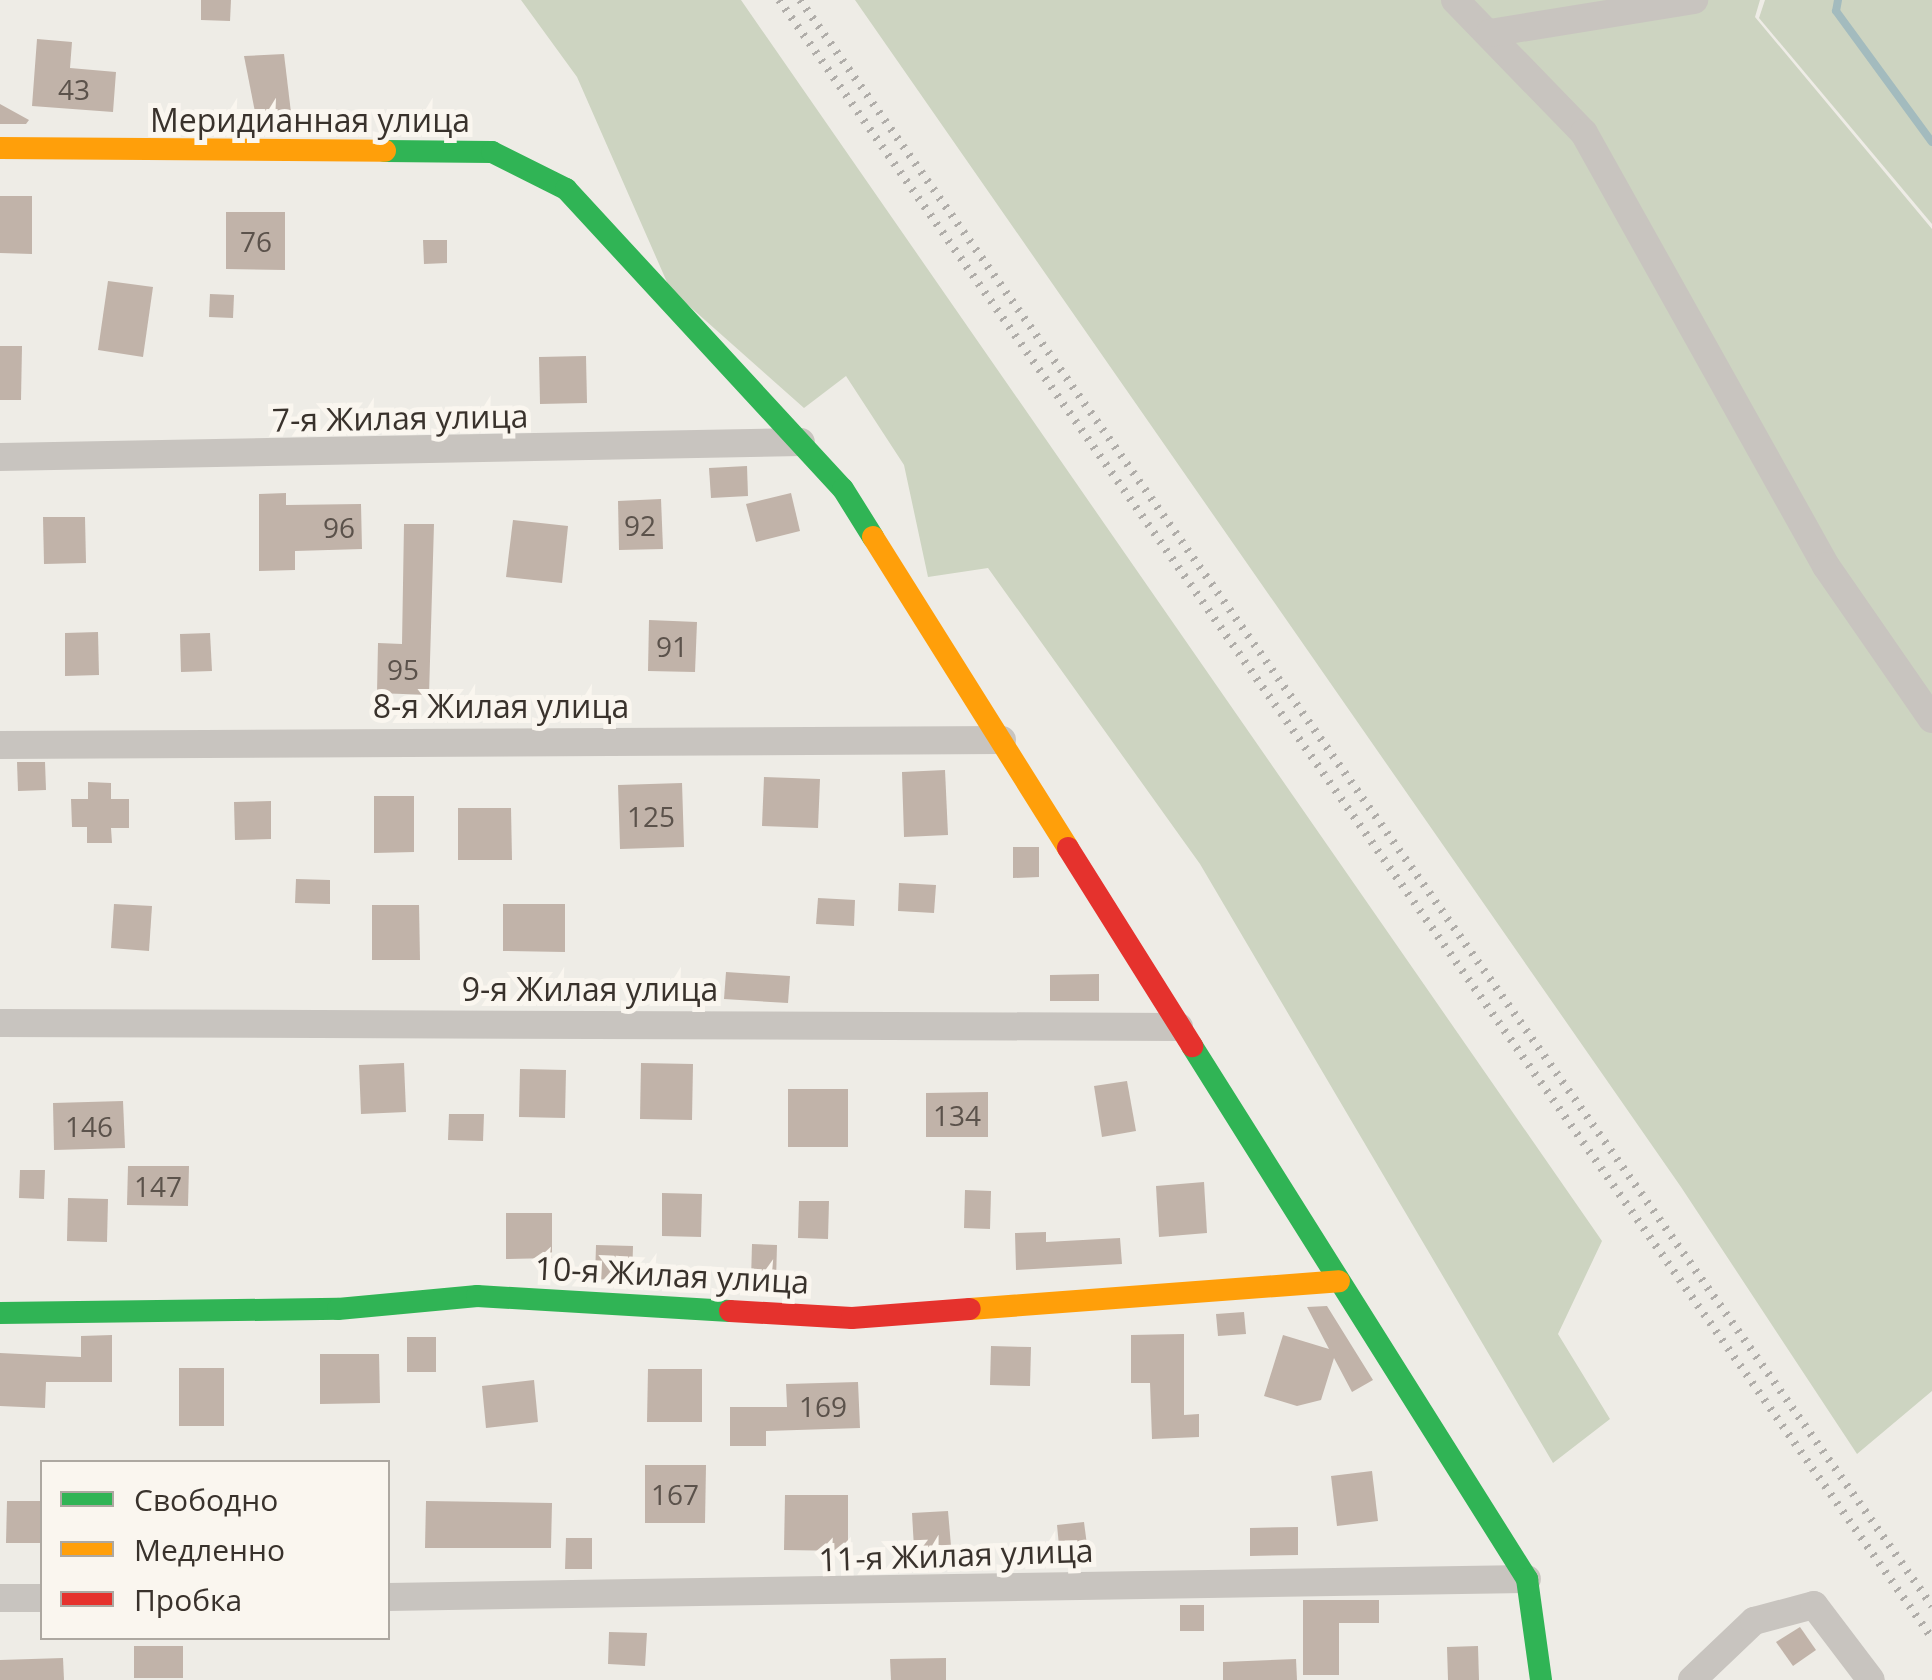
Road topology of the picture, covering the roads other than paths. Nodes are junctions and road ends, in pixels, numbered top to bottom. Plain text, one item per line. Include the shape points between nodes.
1 (1455, 0) edge
2 (1694, 0) edge
3 (1490, 33) junction
4 (0, 148) edge
5 (801, 442) junction
6 (0, 456) edge
7 (1932, 720) edge
8 (1002, 740) junction
9 (0, 745) edge
10 (0, 1023) edge
11 (1179, 1026) junction
12 (1339, 1281) junction
13 (0, 1313) edge
14 (1527, 1579) junction
15 (390, 1597) edge
16 (0, 1598) edge
17 (40, 1598) edge
18 (1542, 1680) edge
19 (1692, 1680) edge
20 (1871, 1680) edge

1 - 3 street
2 - 3 street
3 - 7 street via 1584,133 1826,566
4 - 5 street, Меридианная улица via 492,152 566,188
5 - 6 street, 7-я Жилая улица
5 - 8 street, Меридианная улица via 843,489
8 - 9 street, 8-я Жилая улица
8 - 11 street, Меридианная улица
10 - 11 street, 9-я Жилая улица
11 - 12 street, Меридианная улица
12 - 13 street, 10-я Жилая улица via 852,1318 477,1296 338,1309
12 - 14 street, Меридианная улица
14 - 15 street, 11-я Жилая улица
14 - 18 street
16 - 17 street
19 - 20 street via 1754,1621 1814,1606

